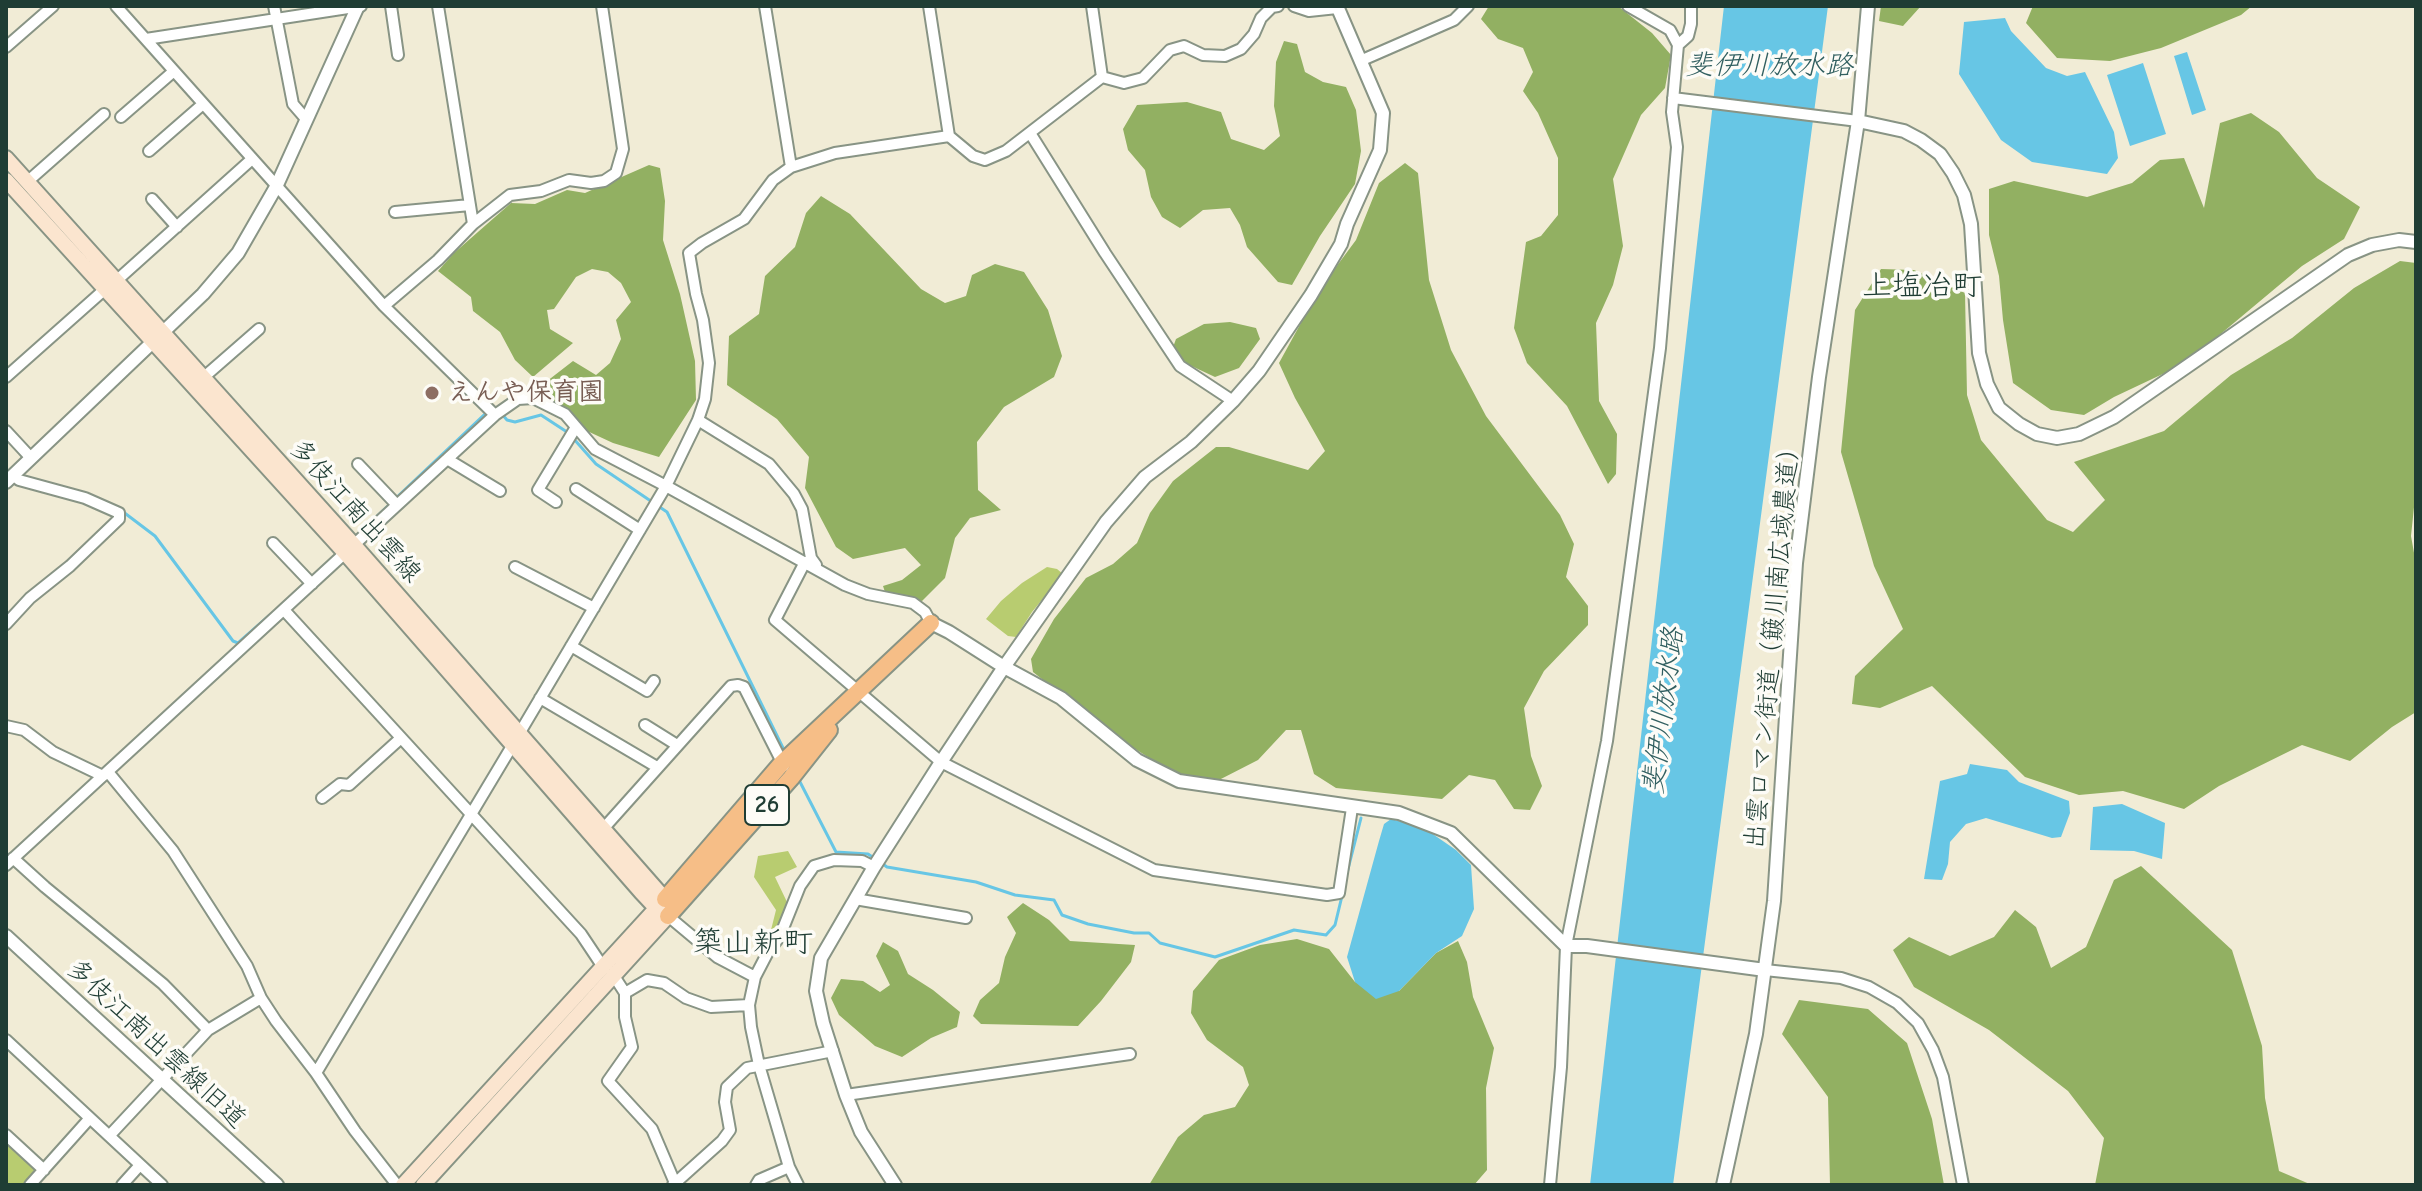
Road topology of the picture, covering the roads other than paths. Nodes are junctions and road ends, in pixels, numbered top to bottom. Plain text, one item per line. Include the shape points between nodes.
1 (53, 6) edge
2 (116, 6) edge
3 (274, 6) edge
4 (359, 6) edge
5 (391, 6) edge
6 (438, 6) edge
7 (602, 6) edge
8 (767, 6) edge
9 (929, 6) edge
10 (1092, 6) edge
11 (1259, 6) edge
12 (1278, 6) edge
13 (1294, 6) edge
14 (1468, 6) edge
15 (1628, 6) edge
16 (1691, 6) edge
17 (1868, 6) edge
18 (1337, 7) edge
19 (315, 9) edge
20 (1261, 18) junction
21 (276, 19) junction
22 (146, 39) junction
23 (1678, 45) junction
24 (6, 47) edge
25 (398, 55) dead end
26 (1360, 61) junction
27 (174, 71) junction
28 (1102, 77) junction
29 (1673, 98) junction
30 (203, 104) junction
31 (104, 114) dead end
32 (121, 117) dead end
33 (306, 119) junction
34 (1858, 121) junction
35 (1030, 133) junction
36 (949, 136) junction
37 (149, 151) dead end
38 (6, 158) edge
39 (252, 159) junction
40 (791, 167) junction
41 (6, 180) edge
42 (27, 182) junction
43 (276, 187) junction
44 (152, 199) dead end
45 (470, 205) junction
46 (395, 212) dead end
47 (473, 224) junction
48 (177, 227) junction
49 (2416, 242) edge
50 (109, 286) junction
51 (384, 306) junction
52 (259, 329) dead end
53 (157, 337) junction
54 (6, 377) edge
55 (204, 377) junction
56 (1233, 401) junction
57 (495, 415) junction
58 (698, 420) junction
59 (576, 427) junction
60 (6, 431) edge
61 (31, 458) junction
62 (447, 459) junction
63 (358, 464) dead end
64 (10, 478) edge
65 (666, 486) junction
66 (576, 489) dead end
67 (500, 491) dead end
68 (556, 502) dead end
69 (397, 505) junction
70 (640, 530) junction
71 (273, 543) dead end
72 (350, 549) junction
73 (805, 562) junction
74 (515, 567) dead end
75 (820, 570) junction
76 (312, 584) junction
77 (594, 608) junction
78 (284, 610) junction
79 (931, 623) junction
80 (6, 624) edge
81 (571, 646) junction
82 (1004, 667) junction
83 (654, 681) dead end
84 (859, 691) junction
85 (540, 698) junction
86 (645, 725) dead end
87 (6, 726) edge
88 (401, 738) junction
89 (516, 740) junction
90 (677, 745) junction
91 (941, 762) junction
92 (782, 763) junction
93 (657, 767) junction
94 (105, 774) junction
95 (791, 778) junction
96 (322, 798) dead end
97 (1352, 808) junction
98 (470, 814) junction
99 (603, 829) junction
100 (10, 861) edge
101 (874, 867) junction
102 (855, 899) junction
103 (663, 907) junction
104 (966, 918) dead end
105 (6, 936) edge
106 (1566, 946) junction
107 (1765, 970) junction
108 (608, 971) junction
109 (755, 977) junction
110 (625, 993) junction
111 (261, 998) junction
112 (749, 1005) junction
113 (208, 1030) junction
114 (6, 1040) edge
115 (833, 1051) junction
116 (1130, 1054) dead end
117 (759, 1065) junction
118 (316, 1073) junction
119 (162, 1079) junction
120 (846, 1095) junction
121 (90, 1118) junction
122 (6, 1135) edge
123 (110, 1135) junction
124 (140, 1165) junction
125 (789, 1167) junction
126 (44, 1170) junction
127 (674, 1184) edge
128 (30, 1185) edge
129 (122, 1185) edge
130 (162, 1185) edge
131 (277, 1185) edge
132 (400, 1185) edge
133 (423, 1185) edge
134 (756, 1185) edge
135 (798, 1185) edge
136 (895, 1185) edge
137 (1550, 1185) edge
138 (1723, 1185) edge
139 (1963, 1185) edge

1 - 24 street
2 - 22 street
3 - 21 street
4 - 19 street
4 - 33 street
5 - 25 street
6 - 45 street
7 - 47 street via 623,149 616,173 604,181 569,180 510,195
8 - 40 street
9 - 36 street
10 - 28 street
11 - 20 street
12 - 20 street
13 - 18 street via 1309,11
14 - 26 street via 1454,20
15 - 23 street via 1670,30
16 - 23 street via 1688,36
17 - 34 street, 出雲ロマン街道（簸川南広域農道）
18 - 26 street
19 - 21 street
20 - 28 street via 1241,49 1225,56 1203,55 1184,46 1170,50 1143,78 1124,83
21 - 22 street
21 - 33 street via 293,104
22 - 27 street
23 - 29 street
26 - 56 street via 1383,113 1380,150 1341,244 1259,371
27 - 30 street
27 - 32 street
28 - 35 street
29 - 34 street
29 - 106 street via 1677,147 1660,348 1607,741
30 - 37 street
30 - 39 street
31 - 42 street
33 - 43 street
34 - 49 street via 1921,140 1953,173 1971,224 1979,353 1987,384 1999,408 2037,434 2079,434 2114,417 2348,255 2372,245
34 - 107 street, 出雲ロマン街道（簸川南広域農道） via 1796,563
35 - 36 street via 985,160
35 - 56 street via 1180,366
36 - 40 street via 835,153
38 - 42 main road, 多伎江南出雲線
39 - 43 street
39 - 48 street
40 - 58 street via 773,180 744,219 689,253 709,363
41 - 50 main road, 多伎江南出雲線
42 - 50 main road, 多伎江南出雲線
43 - 51 street
43 - 53 street via 238,253
44 - 48 street
45 - 46 street
45 - 47 street
47 - 51 street
48 - 50 street
50 - 53 main road, 多伎江南出雲線
50 - 54 street
51 - 57 street
52 - 55 street
53 - 55 main road, 多伎江南出雲線
53 - 61 street
53 - 72 main road, 多伎江南出雲線
55 - 72 main road, 多伎江南出雲線
56 - 82 street via 1145,477
57 - 59 street via 518,399 533,398 565,414
57 - 62 street
58 - 65 street
58 - 75 street via 769,464 794,494 811,558
59 - 65 street via 595,449
59 - 68 street via 538,490
60 - 61 street
61 - 64 street
62 - 67 street
62 - 69 street
63 - 69 street
64 - 80 street via 85,498 119,513 119,519
65 - 70 street
65 - 73 street
66 - 70 street
69 - 72 street
70 - 77 street
71 - 76 street
72 - 76 street
72 - 89 main road, 多伎江南出雲線
73 - 75 street
73 - 84 street via 775,620
74 - 77 street
75 - 79 street via 868,594 913,603
76 - 78 street
77 - 81 street
78 - 88 street
78 - 94 street
79 - 82 street
79 - 84 main road, 26
81 - 83 street via 647,691
81 - 85 street
82 - 91 street
82 - 97 street via 1061,698 1137,760 1179,781
84 - 91 street
84 - 92 main road, 26
84 - 95 main road, 26
85 - 89 street
85 - 93 street
86 - 90 street
87 - 94 street via 24,730 53,752
88 - 96 street via 349,785 340,784
88 - 98 street
89 - 98 street
89 - 99 main road, 多伎江南出雲線
89 - 103 main road, 多伎江南出雲線
90 - 92 street via 731,686 738,685 744,687
90 - 93 street
91 - 97 street via 1154,870 1327,895 1339,893
91 - 101 street
92 - 95 street
92 - 103 main road, 26
93 - 99 street
94 - 100 street
94 - 111 street via 187,870
95 - 103 main road, 26
97 - 106 street via 1399,813 1451,833
98 - 108 street via 581,934
98 - 118 street
99 - 103 main road, 多伎江南出雲線
100 - 113 street via 163,984
101 - 102 street
101 - 109 street via 834,860 814,866
102 - 104 street
102 - 115 street via 821,958 816,991
103 - 108 main road
103 - 109 street via 717,957
105 - 119 street, 多伎江南出雲線旧道
106 - 107 street
106 - 137 street
107 - 138 street, 出雲ロマン街道（簸川南広域農道）
107 - 139 street via 1841,978 1869,987 1918,1023 1943,1077
108 - 110 street
108 - 132 main road
108 - 133 main road
109 - 112 street
110 - 112 street via 647,980 711,1007
110 - 127 street via 632,1047 608,1081 652,1129
111 - 113 street
111 - 118 street
112 - 117 street
113 - 119 street
114 - 121 street
115 - 117 street
115 - 120 street
116 - 120 street
117 - 125 street
117 - 127 street via 747,1068 727,1087 730,1130
118 - 132 street
119 - 123 street
119 - 131 street, 多伎江南出雲線旧道
120 - 136 street via 861,1132
121 - 123 street
121 - 126 street
122 - 126 street
123 - 124 street
124 - 129 street
124 - 130 street
125 - 134 street
125 - 135 street
126 - 128 street

